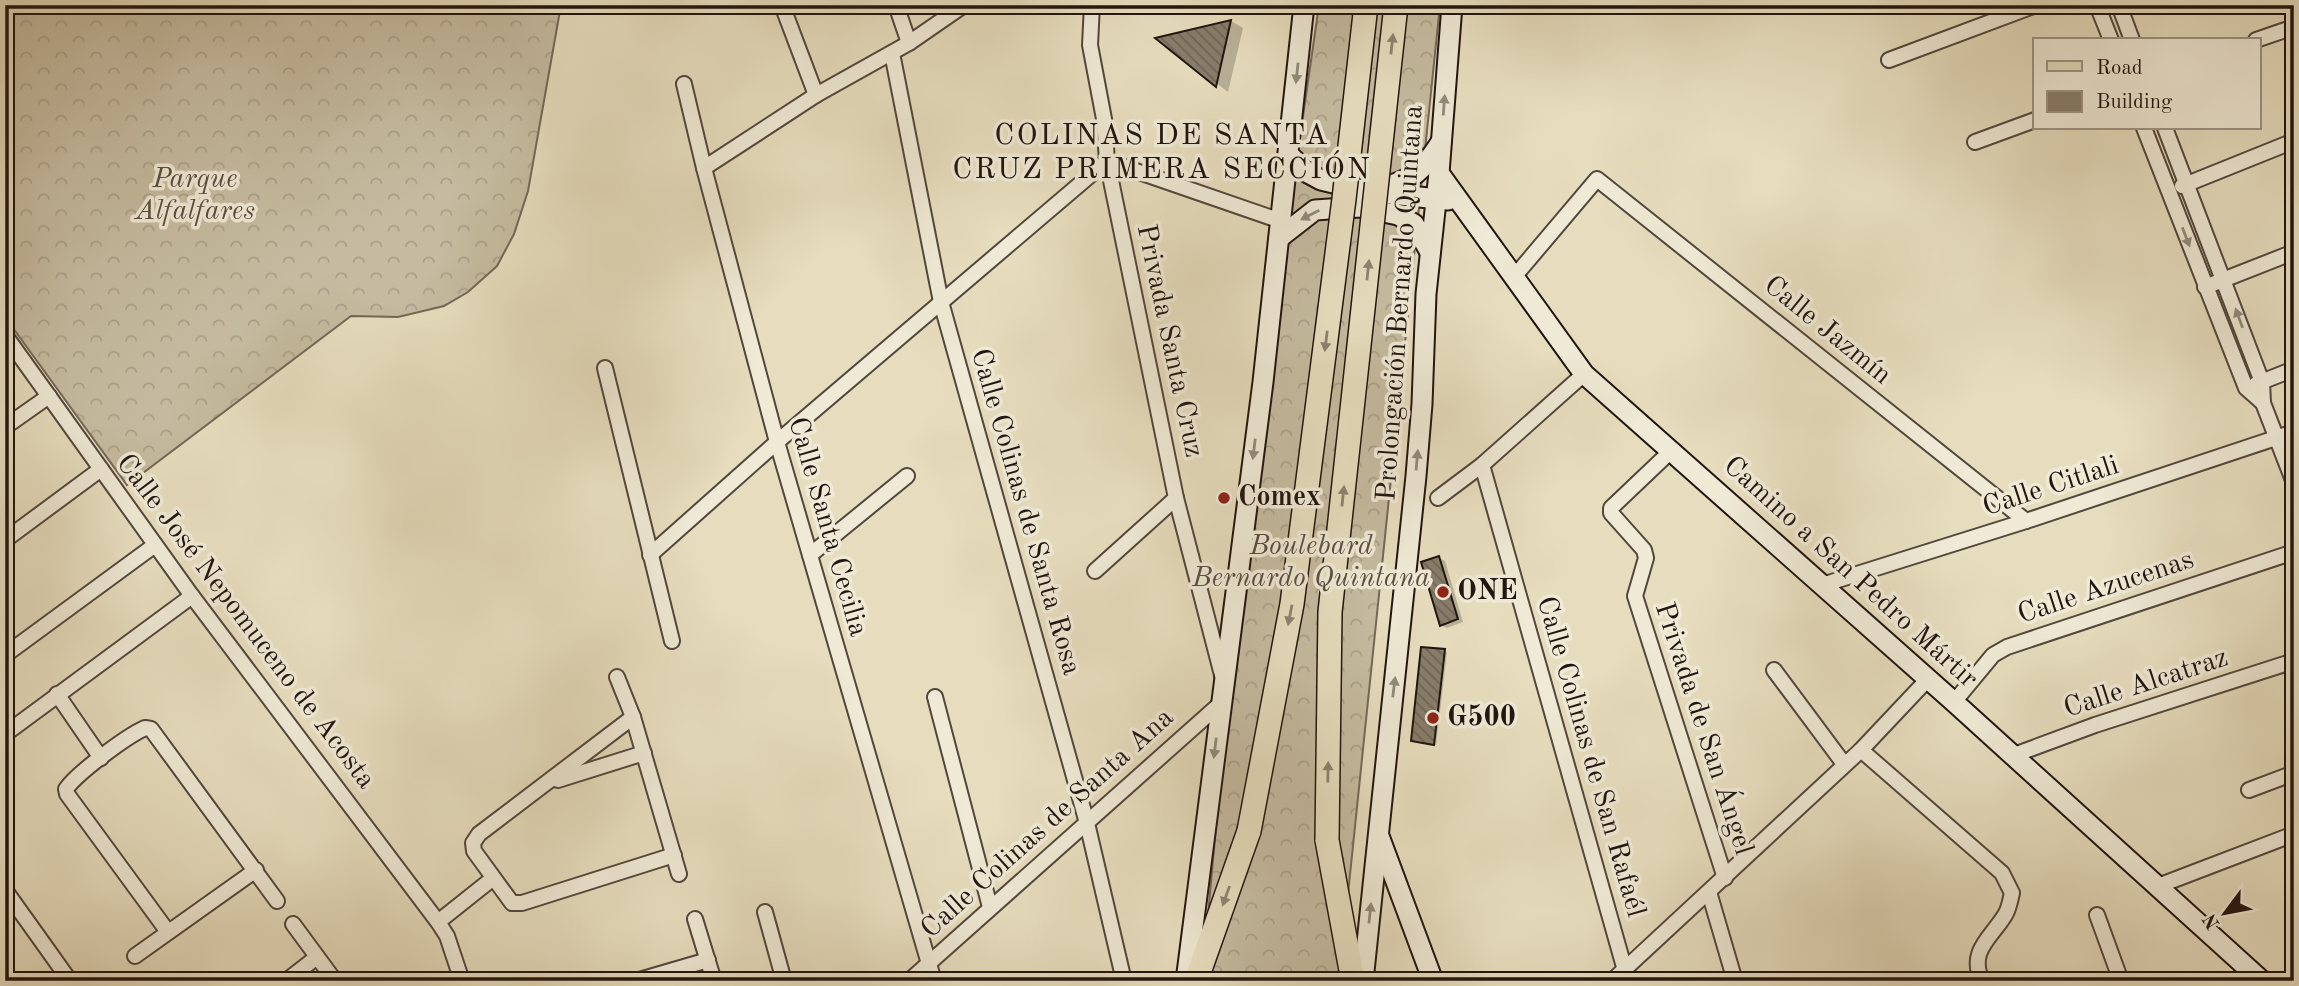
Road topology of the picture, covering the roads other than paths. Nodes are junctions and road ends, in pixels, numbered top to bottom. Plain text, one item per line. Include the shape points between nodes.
1 (782, 5) edge
2 (896, 5) edge
3 (964, 5) edge
4 (1092, 5) edge
5 (1304, 5) edge
6 (1366, 5) edge
7 (1396, 5) edge
8 (1452, 5) edge
9 (2036, 5) edge
10 (2098, 5) edge
11 (2119, 5) edge
12 (2294, 27) edge
13 (2110, 38) edge
14 (2131, 38) edge
15 (2260, 39) edge
16 (909, 43) junction
17 (891, 53) junction
18 (1889, 60) dead end
19 (684, 84) dead end
20 (816, 96) junction
21 (2033, 122) edge
22 (2145, 130) edge
23 (2166, 130) edge
24 (1442, 140) junction
25 (2294, 141) edge
26 (1975, 142) dead end
27 (1289, 155) junction
28 (1107, 161) junction
29 (704, 168) junction
30 (1439, 173) junction
31 (2188, 184) junction
32 (1371, 192) junction
33 (2168, 192) junction
34 (1436, 199) junction
35 (1459, 201) junction
36 (1280, 229) junction
37 (1430, 252) junction
38 (2294, 252) edge
39 (1514, 277) junction
40 (2225, 279) junction
41 (2206, 287) junction
42 (941, 302) junction
43 (5, 335) edge
44 (605, 368) dead end
45 (2294, 369) edge
46 (1584, 374) junction
47 (2262, 382) junction
48 (2246, 388) junction
49 (49, 396) junction
50 (2263, 403) junction
51 (5, 427) edge
52 (2294, 432) edge
53 (2277, 439) junction
54 (777, 442) junction
55 (1671, 452) junction
56 (1482, 466) junction
57 (101, 469) junction
58 (907, 476) dead end
59 (2294, 483) edge
60 (1176, 498) junction
61 (1438, 498) dead end
62 (2026, 521) junction
63 (5, 540) edge
64 (155, 545) junction
65 (2294, 552) edge
66 (650, 555) junction
67 (810, 555) junction
68 (1094, 571) dead end
69 (1822, 585) junction
70 (192, 596) junction
71 (672, 640) dead end
72 (5, 655) edge
73 (2294, 661) edge
74 (1774, 670) dead end
75 (617, 677) dead end
76 (1928, 678) junction
77 (1224, 683) junction
78 (57, 694) junction
79 (936, 697) dead end
80 (1954, 702) junction
81 (1220, 704) junction
82 (633, 717) junction
83 (5, 734) edge
84 (1861, 750) junction
85 (643, 753) junction
86 (2014, 755) junction
87 (101, 758) junction
88 (1844, 764) junction
89 (2294, 773) edge
90 (547, 784) junction
91 (2249, 790) dead end
92 (1087, 822) junction
93 (1378, 832) junction
94 (2294, 834) edge
95 (674, 855) junction
96 (256, 870) junction
97 (679, 874) dead end
98 (1725, 878) junction
99 (492, 879) junction
100 (2158, 886) junction
101 (5, 890) edge
102 (1709, 892) junction
103 (277, 901) dead end
104 (990, 907) junction
105 (765, 912) dead end
106 (2097, 915) dead end
107 (695, 919) dead end
108 (438, 922) junction
109 (293, 924) dead end
110 (168, 932) junction
111 (135, 956) dead end
112 (317, 957) junction
113 (708, 960) junction
114 (929, 962) junction
115 (1626, 975) edge
116 (69, 981) edge
117 (286, 981) edge
118 (335, 981) edge
119 (461, 981) edge
120 (636, 981) edge
121 (714, 981) edge
122 (784, 981) edge
123 (909, 981) edge
124 (934, 981) edge
125 (1124, 981) edge
126 (1186, 981) edge
127 (1196, 981) edge
128 (1353, 981) edge
129 (1363, 981) edge
130 (1433, 981) edge
131 (1612, 981) edge
132 (1735, 981) edge
133 (1982, 981) edge
134 (2122, 981) edge
135 (2262, 981) edge

1 - 20 street
2 - 16 street
3 - 16 street
4 - 28 street, Privada Santa Cruz via 1090,45
5 -> 27 street
6 -> 127 main road, bridge via 1292,604 1249,831
128 -> 7 main road, bridge via 1327,840 1330,612
24 -> 8 street, Prolongación Bernardo Quintana
9 - 18 street
10 - 13 street
11 - 14 street
12 - 15 street
16 - 17 street
17 - 20 street
17 - 42 street, Calle Colinas de Santa Rosa
19 - 29 street, Calle Santa Cecilia
20 - 29 street
21 - 26 street
22 - 33 street
23 - 31 street
24 - 30 street, Prolongación Bernardo Quintana
24 - 32 street via 1423,170
25 - 31 street
27 - 32 street via 1321,180
27 - 36 street
28 - 36 street
28 - 42 street
28 - 60 street, Privada Santa Cruz
29 - 54 street, Calle Santa Cecilia
30 - 34 street, Prolongación Bernardo Quintana
30 - 35 street, Camino a San Pedro Mártir
31 - 33 street
31 - 40 street
32 - 34 street
33 -> 41 street
34 - 35 street
34 - 37 street, Prolongación Bernardo Quintana
35 - 39 street, Camino a San Pedro Mártir
37 -> 36 street via 1414,224 1398,215 1359,207 1315,210
36 -> 77 street
93 -> 37 street, Prolongación Bernardo Quintana via 1415,488
38 - 40 street
39 - 46 street, Camino a San Pedro Mártir
39 - 62 street, Calle Jazmín via 1598,179
40 - 41 street
47 -> 40 street
41 - 48 street
42 - 54 street
42 - 92 street, Calle Colinas de Santa Rosa
43 - 49 street, Calle José Nepomuceno de Acosta
44 - 66 street
45 - 47 street
46 - 55 street, Camino a San Pedro Mártir
46 - 56 street
47 - 48 street
47 - 50 street
48 - 50 street
49 - 51 street
49 - 57 street, Calle José Nepomuceno de Acosta
50 - 53 street
52 - 53 street, Calle Citlali
53 - 59 street
53 - 62 street, Calle Citlali
54 - 66 street
54 - 67 street, Calle Santa Cecilia
55 - 69 street, Camino a San Pedro Mártir
55 - 98 street, Privada de San Ángel via 1611,508 1611,513 1645,554 1635,596
56 - 61 street
56 - 115 street, Calle Colinas de San Rafaél
57 - 63 street
57 - 64 street, Calle José Nepomuceno de Acosta
58 - 67 street
60 - 68 street
60 - 77 street, Privada Santa Cruz
62 - 69 street, Calle Citlali
64 - 70 street, Calle José Nepomuceno de Acosta
64 - 72 street
65 - 80 street, Calle Azucenas via 2007,647 1993,655
66 - 71 street
67 - 114 street, Calle Santa Cecilia
69 - 76 street, Camino a San Pedro Mártir
70 - 78 street
70 - 108 street, Calle José Nepomuceno de Acosta
73 - 86 street, Calle Alcatraz
74 - 88 street
75 - 82 street
76 - 80 street, Camino a San Pedro Mártir
76 - 84 street
77 - 81 street
78 - 83 street
78 - 87 street
79 - 104 street
80 - 86 street, Camino a San Pedro Mártir
81 - 92 street, Calle Colinas de Santa Ana
81 -> 126 street
82 - 85 street
82 - 90 street
84 - 88 street
84 - 133 street via 2002,873 2012,893 2007,913 1980,948 1977,970
85 - 90 street
85 - 95 street
86 - 100 street, Camino a San Pedro Mártir
87 - 96 street via 142,729 151,729
87 - 110 street via 70,783 67,794
88 - 98 street
89 - 91 street
90 - 99 street via 473,843
92 - 104 street, Calle Colinas de Santa Ana
92 - 125 street, Calle Colinas de Santa Rosa
129 -> 93 street, Prolongación Bernardo Quintana
93 - 130 street
94 - 100 street
95 - 97 street
95 - 99 street via 522,903 512,903
96 - 103 street
96 - 110 street
98 - 102 street
99 - 108 street
100 - 135 street, Camino a San Pedro Mártir
101 - 116 street
102 - 115 street
102 - 132 street
104 - 114 street, Calle Colinas de Santa Ana
105 - 122 street
106 - 134 street
107 - 113 street
108 - 119 street, Calle José Nepomuceno de Acosta
109 - 112 street
110 - 111 street
112 - 117 street
112 - 118 street
113 - 120 street
113 - 121 street
114 - 123 street, Calle Colinas de Santa Ana
114 - 124 street, Calle Santa Cecilia
115 - 131 street

